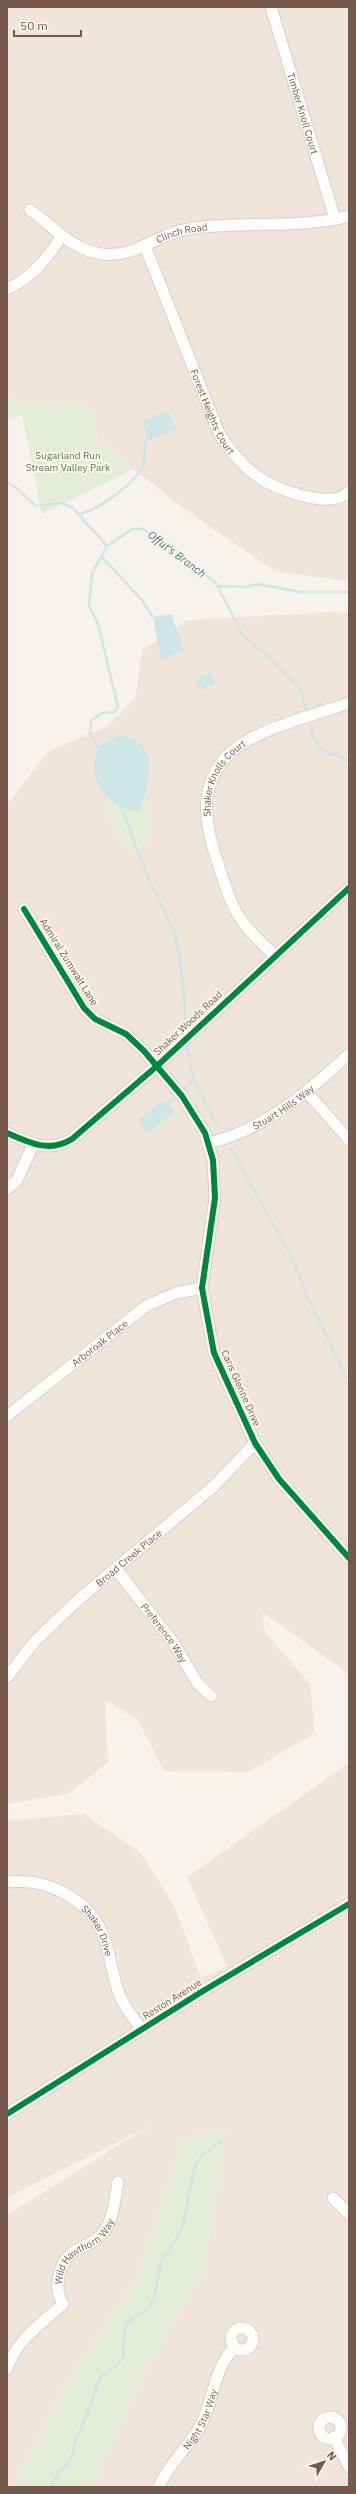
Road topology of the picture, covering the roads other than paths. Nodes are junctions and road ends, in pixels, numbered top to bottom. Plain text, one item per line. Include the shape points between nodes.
1 (271, 7) edge
2 (30, 210) dead end
3 (349, 216) edge
4 (335, 219) junction
5 (62, 236) junction
6 (145, 246) junction
7 (7, 289) edge
8 (349, 492) edge
9 (349, 703) edge
10 (349, 888) edge
11 (24, 909) dead end
12 (275, 956) junction
13 (349, 1054) edge
14 (157, 1066) junction
15 (307, 1092) junction
16 (7, 1133) edge
17 (349, 1140) edge
18 (208, 1143) junction
19 (33, 1145) junction
20 (7, 1189) edge
21 (202, 1288) junction
22 (7, 1416) edge
23 (255, 1443) junction
24 (349, 1558) edge
25 (116, 1569) junction
26 (7, 1678) edge
27 (211, 1696) dead end
28 (7, 1882) edge
29 (349, 1904) edge
30 (142, 2030) junction
31 (7, 2114) edge
32 (118, 2182) dead end
33 (333, 2198) dead end
34 (349, 2214) edge
35 (234, 2347) dead end
36 (7, 2369) edge
37 (334, 2437) dead end
38 (349, 2467) edge
39 (159, 2487) edge

1 - 4 street, Timber Knoll Court
2 - 5 street, Clinch Road
3 - 4 street, Clinch Road
4 - 6 street, Clinch Road via 294,225 188,229 163,236
5 - 6 street, Clinch Road via 101,254 121,253
5 - 7 street via 40,266 28,277
6 - 8 street, Forest Heights Court via 219,434 233,455 252,474 274,488 324,500 344,496
9 - 12 street, Shaker Knolls Court via 247,741 232,751 212,778 205,814 209,836 224,880 239,917
10 - 12 street, Shaker Woods Road
11 - 14 street, Admiral Zumwalt Lane via 84,1008 95,1019 130,1037
12 - 14 street, Shaker Woods Road
13 - 15 street, Stuart Hills Way
14 - 18 street, Caris Glenne Drive via 190,1108
14 - 19 street, Shaker Woods Road via 72,1139 64,1144
15 - 17 street
15 - 18 street, Stuart Hills Way via 269,1119 228,1138
16 - 19 street, Shaker Woods Road
18 - 21 street, Caris Glenne Drive via 215,1178 215,1198
19 - 20 street via 17,1180
21 - 22 street, Arboroak Place via 176,1293 146,1306
21 - 23 street, Caris Glenne Drive via 214,1353
23 - 24 street, Caris Glenne Drive via 279,1479
23 - 25 street, Broad Creek Place via 214,1486
25 - 26 street, Broad Creek Place via 78,1600 35,1641
25 - 27 street, Preference Way via 173,1642 198,1684
28 - 30 street, Shaker Drive via 30,1882 50,1886 73,1898 88,1912 104,1935 121,1998
29 - 30 street, Reston Avenue
30 - 31 street, Reston Avenue
32 - 36 street, Wild Hawthorn Way via 110,2222 105,2231 71,2253 62,2264 57,2287 63,2304 21,2343 13,2353
33 - 34 street
35 - 39 street, Night Star Way via 223,2362 203,2420 166,2471
37 - 38 street

